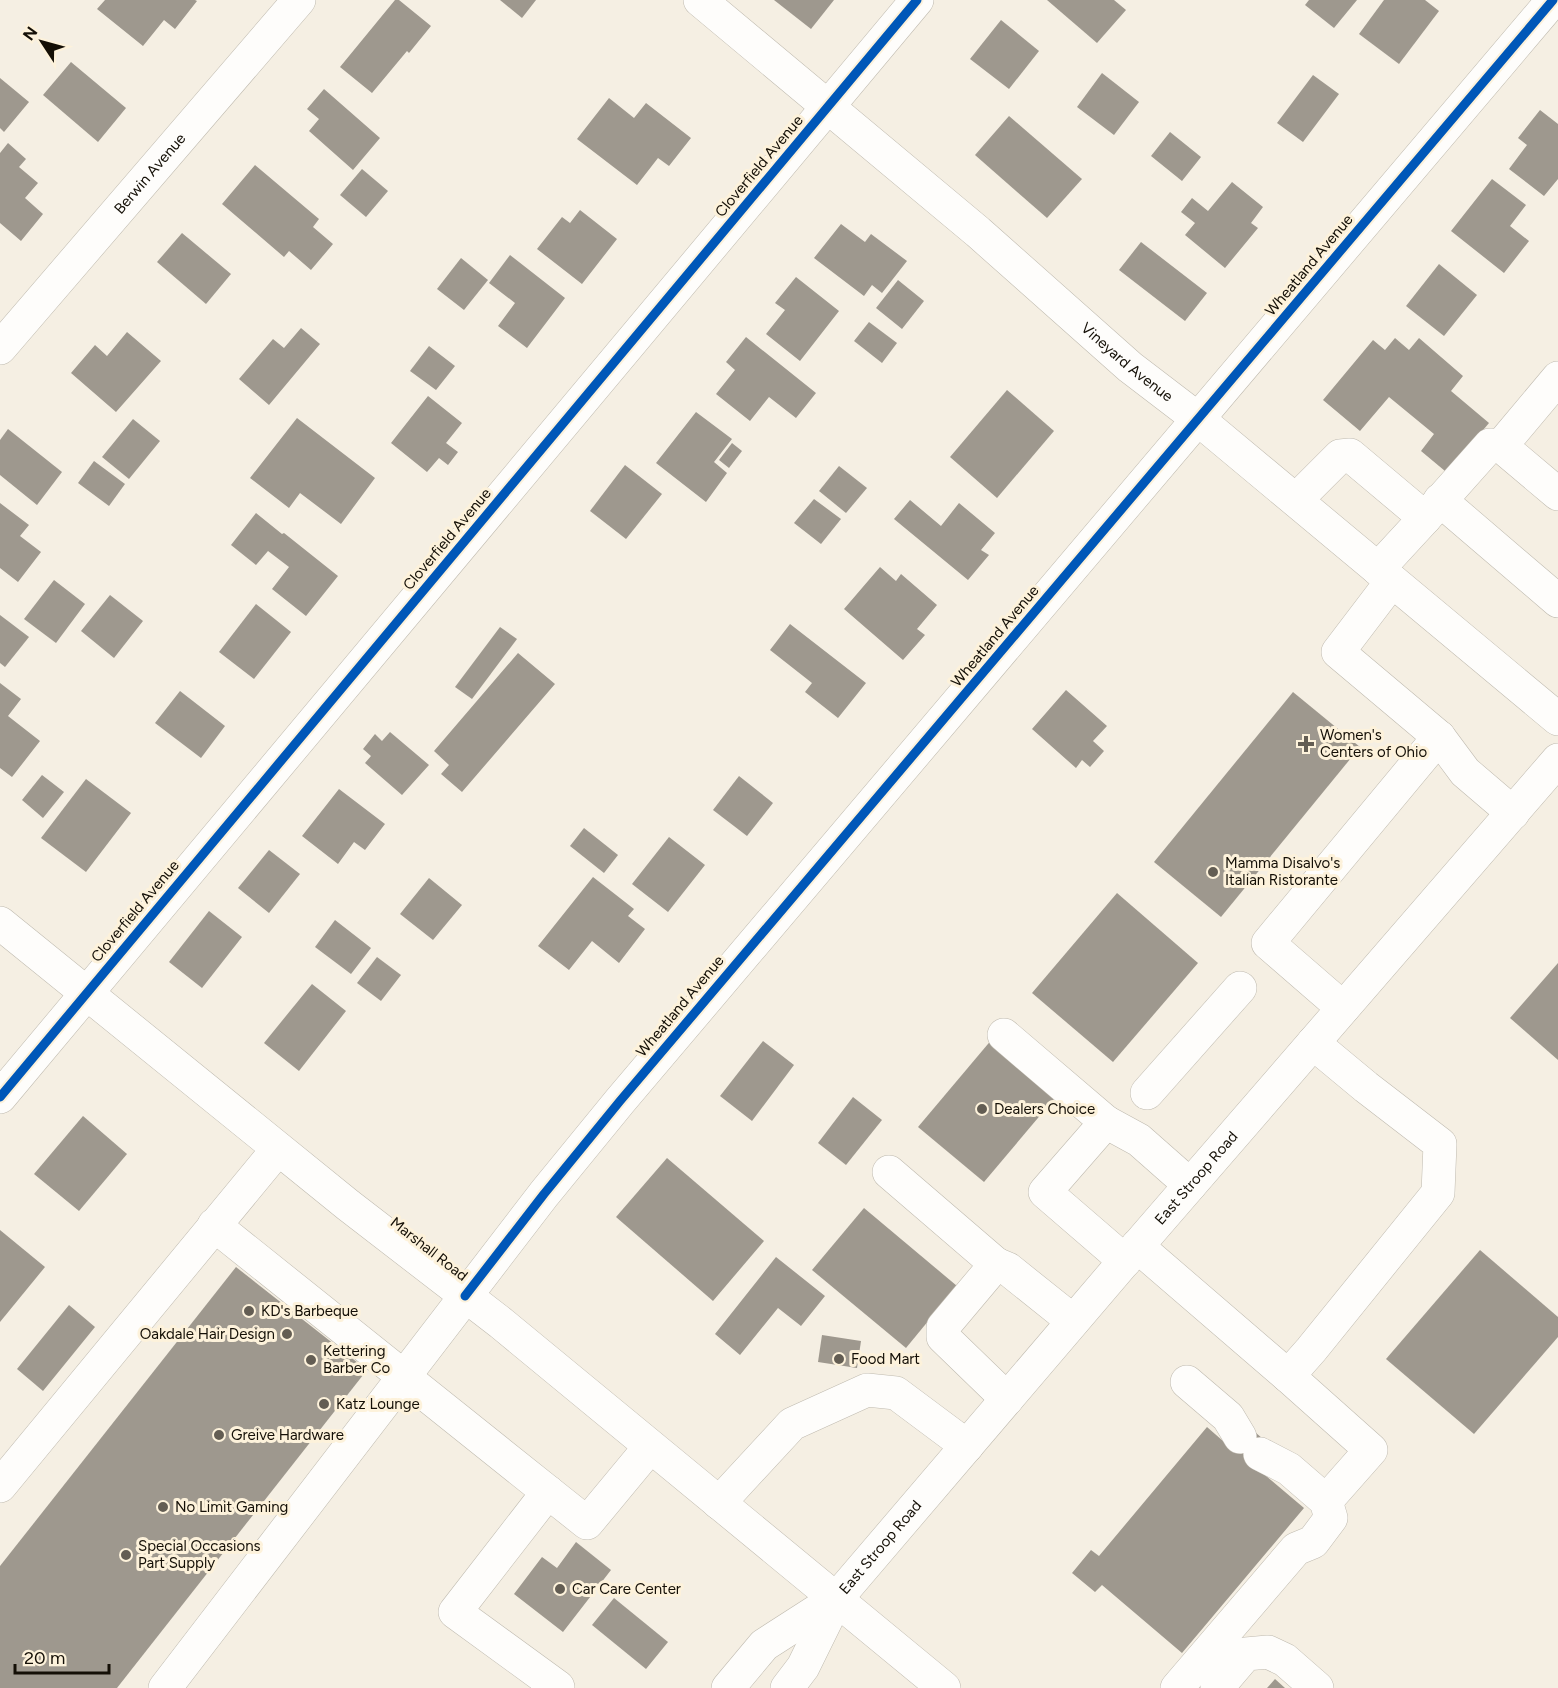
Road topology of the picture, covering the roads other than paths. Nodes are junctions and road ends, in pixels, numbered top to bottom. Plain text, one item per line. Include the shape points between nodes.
1 (299, 0) edge
2 (700, 0) edge
3 (917, 0) edge
4 (1553, 0) edge
5 (828, 107) junction
6 (0, 348) edge
7 (1558, 378) edge
8 (1198, 419) junction
9 (1501, 446) junction
10 (1558, 494) edge
11 (1296, 501) junction
12 (1432, 509) junction
13 (1385, 575) junction
14 (1558, 600) edge
15 (1558, 719) edge
16 (1439, 737) junction
17 (1558, 760) edge
18 (1513, 813) junction
19 (0, 923) edge
20 (1240, 988) dead end
21 (86, 994) junction
22 (1343, 1008) junction
23 (1004, 1035) dead end
24 (1313, 1043) junction
25 (1147, 1093) dead end
26 (0, 1097) edge
27 (1106, 1122) junction
28 (278, 1149) junction
29 (889, 1173) dead end
30 (1190, 1185) junction
31 (214, 1225) junction
32 (1131, 1253) junction
33 (996, 1264) junction
34 (465, 1296) junction
35 (1073, 1321) junction
36 (1288, 1376) junction
37 (404, 1377) junction
38 (1187, 1382) dead end
39 (1007, 1399) junction
40 (967, 1446) junction
41 (650, 1447) junction
42 (0, 1486) edge
43 (548, 1491) junction
44 (1326, 1501) junction
45 (719, 1503) junction
46 (837, 1598) junction
47 (165, 1688) edge
48 (558, 1688) edge
49 (728, 1688) edge
50 (787, 1688) edge
51 (944, 1688) edge
52 (1177, 1688) edge
53 (1217, 1688) edge
54 (1317, 1688) edge

1 - 6 street, Berwin Avenue
2 - 5 street, Vineyard Avenue
3 - 5 street, Cloverfield Avenue
4 - 8 street, Wheatland Avenue
5 - 8 street, Vineyard Avenue via 978,232 1130,367
5 - 21 street, Cloverfield Avenue
7 - 9 street
8 - 11 street, Vineyard Avenue
8 - 34 street, Wheatland Avenue via 620,1101
9 - 10 street
9 - 12 street via 1490,445
11 - 12 street via 1340,456 1350,455
11 - 13 street, Vineyard Avenue
12 - 13 street
12 - 14 street
13 - 15 street, Vineyard Avenue
13 - 16 street via 1338,652
16 - 18 street via 1465,772
16 - 22 street via 1268,943
17 - 18 street, East Stroop Road
18 - 22 street, East Stroop Road
19 - 21 street, Marshall Road
20 - 25 street
21 - 26 street, Cloverfield Avenue
21 - 28 street, Marshall Road
22 - 24 street, East Stroop Road
23 - 27 street
24 - 30 street, East Stroop Road
24 - 36 street via 1440,1144 1438,1193
27 - 30 street via 1139,1140
27 - 32 street via 1046,1192
28 - 31 street
28 - 34 street, Marshall Road
29 - 33 street
30 - 32 street, East Stroop Road
31 - 37 street
31 - 42 street
32 - 35 street, East Stroop Road
32 - 36 street
33 - 35 street via 1008,1269
33 - 39 street via 944,1327 943,1337
34 - 37 street, Wheatland Avenue
34 - 41 street, Marshall Road
35 - 39 street, East Stroop Road
36 - 44 street via 1371,1450
37 - 43 street
37 - 47 street, Wheatland Avenue
38 - 44 street via 1228,1417 1250,1446 1289,1469
39 - 40 street, East Stroop Road
40 - 45 street via 896,1393 867,1390 792,1424
40 - 46 street, East Stroop Road
41 - 43 street via 587,1523
41 - 45 street, Marshall Road
43 - 48 street via 455,1612
44 - 52 street via 1331,1518 1313,1542 1296,1549
45 - 46 street, Marshall Road
46 - 49 street, East Stroop Road via 764,1645
46 - 50 street, East Stroop Road via 804,1667
46 - 51 street, Marshall Road
53 - 54 street via 1246,1654 1268,1652 1285,1660

